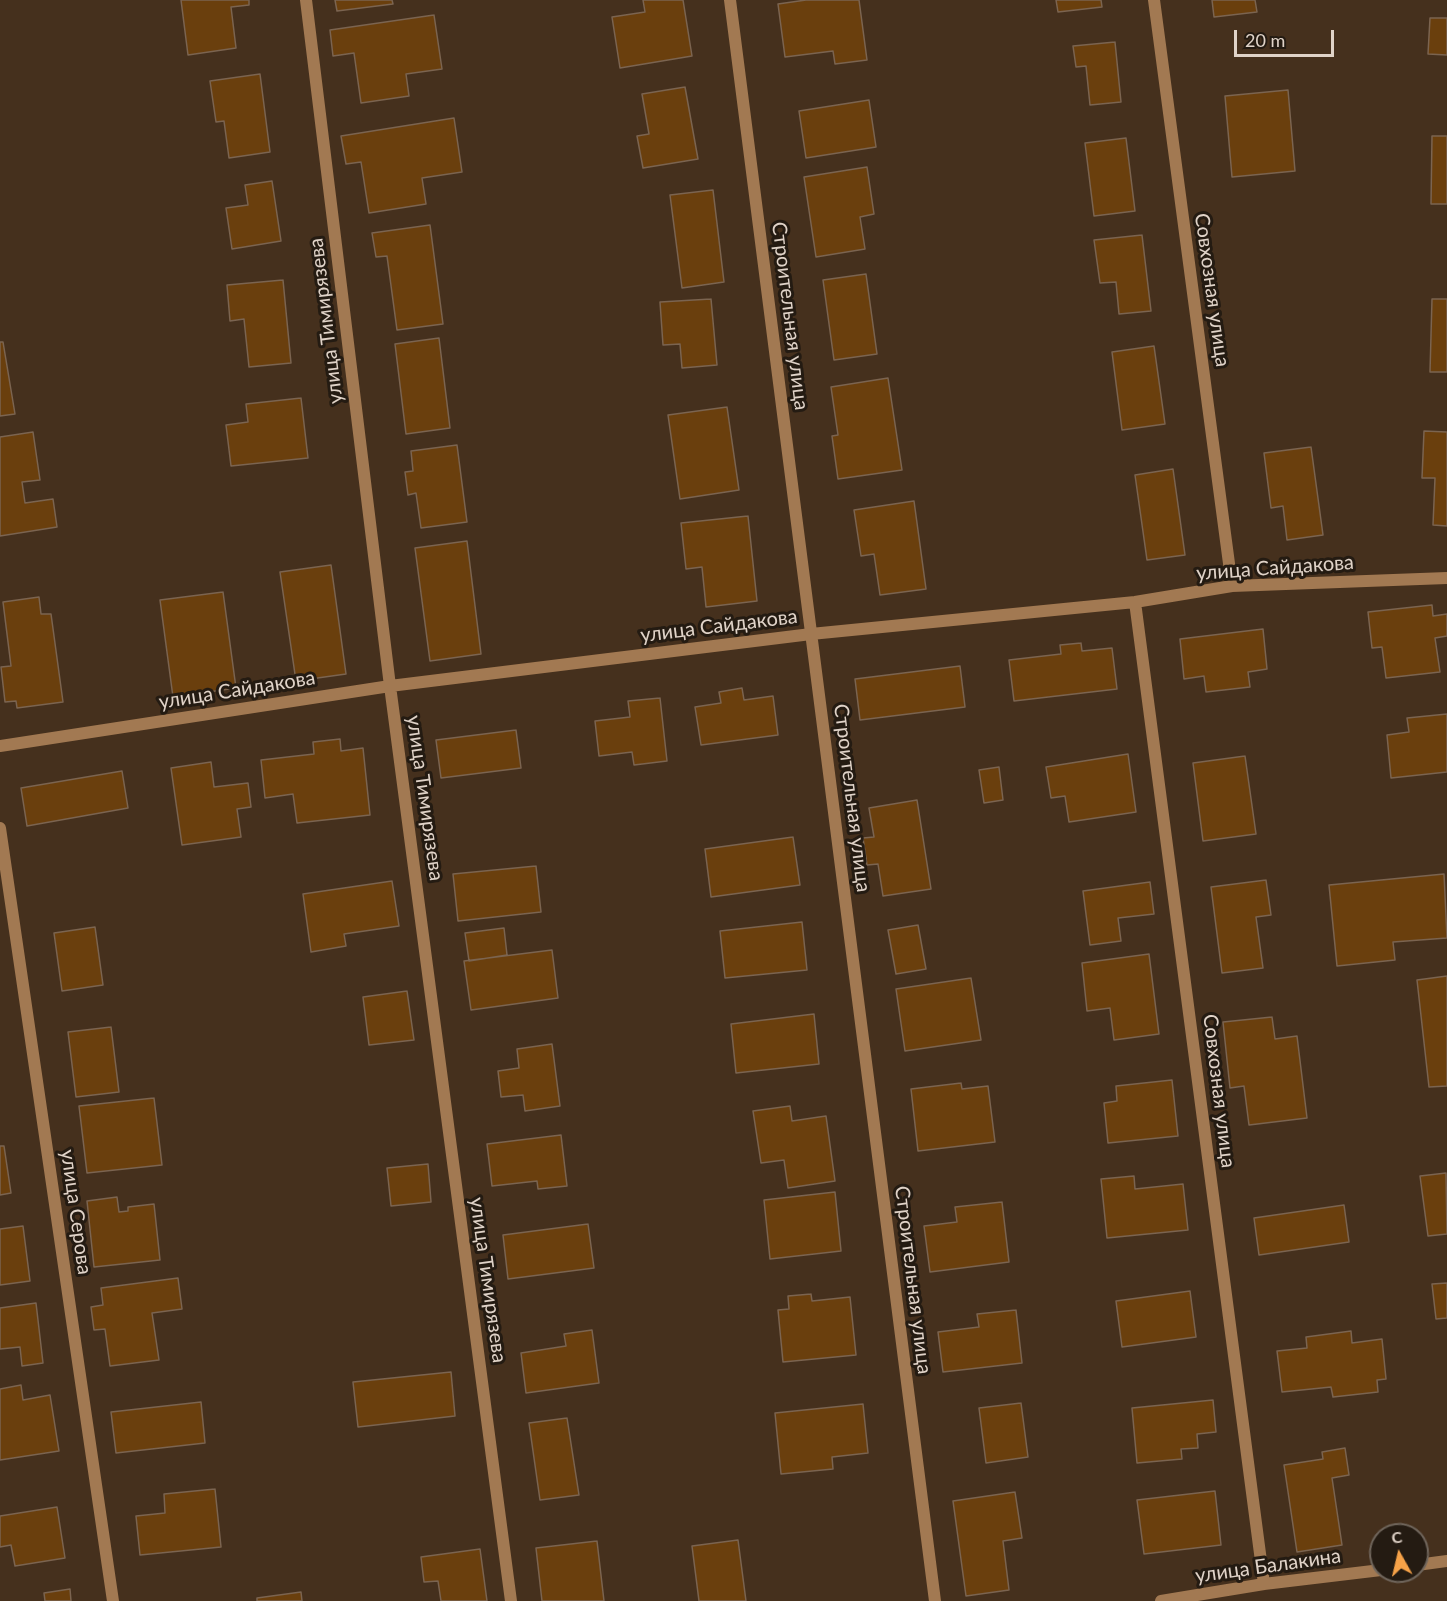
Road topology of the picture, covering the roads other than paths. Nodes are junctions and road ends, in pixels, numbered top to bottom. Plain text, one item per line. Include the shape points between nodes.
1 (306, 0) edge
2 (730, 0) edge
3 (1154, 0) edge
4 (1447, 578) edge
5 (1232, 586) junction
6 (1135, 602) junction
7 (811, 634) junction
8 (390, 687) junction
9 (0, 746) edge
10 (0, 828) edge
11 (1447, 1561) edge
12 (1429, 1563) edge
13 (1369, 1571) edge
14 (1264, 1584) junction
15 (113, 1601) edge
16 (511, 1601) edge
17 (935, 1601) edge
18 (1161, 1601) edge

1 - 8 street, улица Тимирязева
2 - 7 street, Строительная улица
3 - 5 street, Совхозная улица
4 - 5 street, улица Сайдакова
5 - 6 street, улица Сайдакова
6 - 7 street, улица Сайдакова
6 - 14 street, Совхозная улица
7 - 8 street, улица Сайдакова
7 - 17 street, Строительная улица
8 - 9 street, улица Сайдакова
8 - 16 street, улица Тимирязева
10 - 15 street, улица Серова
11 - 12 street
13 - 14 street, улица Балакина
14 - 18 street, улица Балакина

